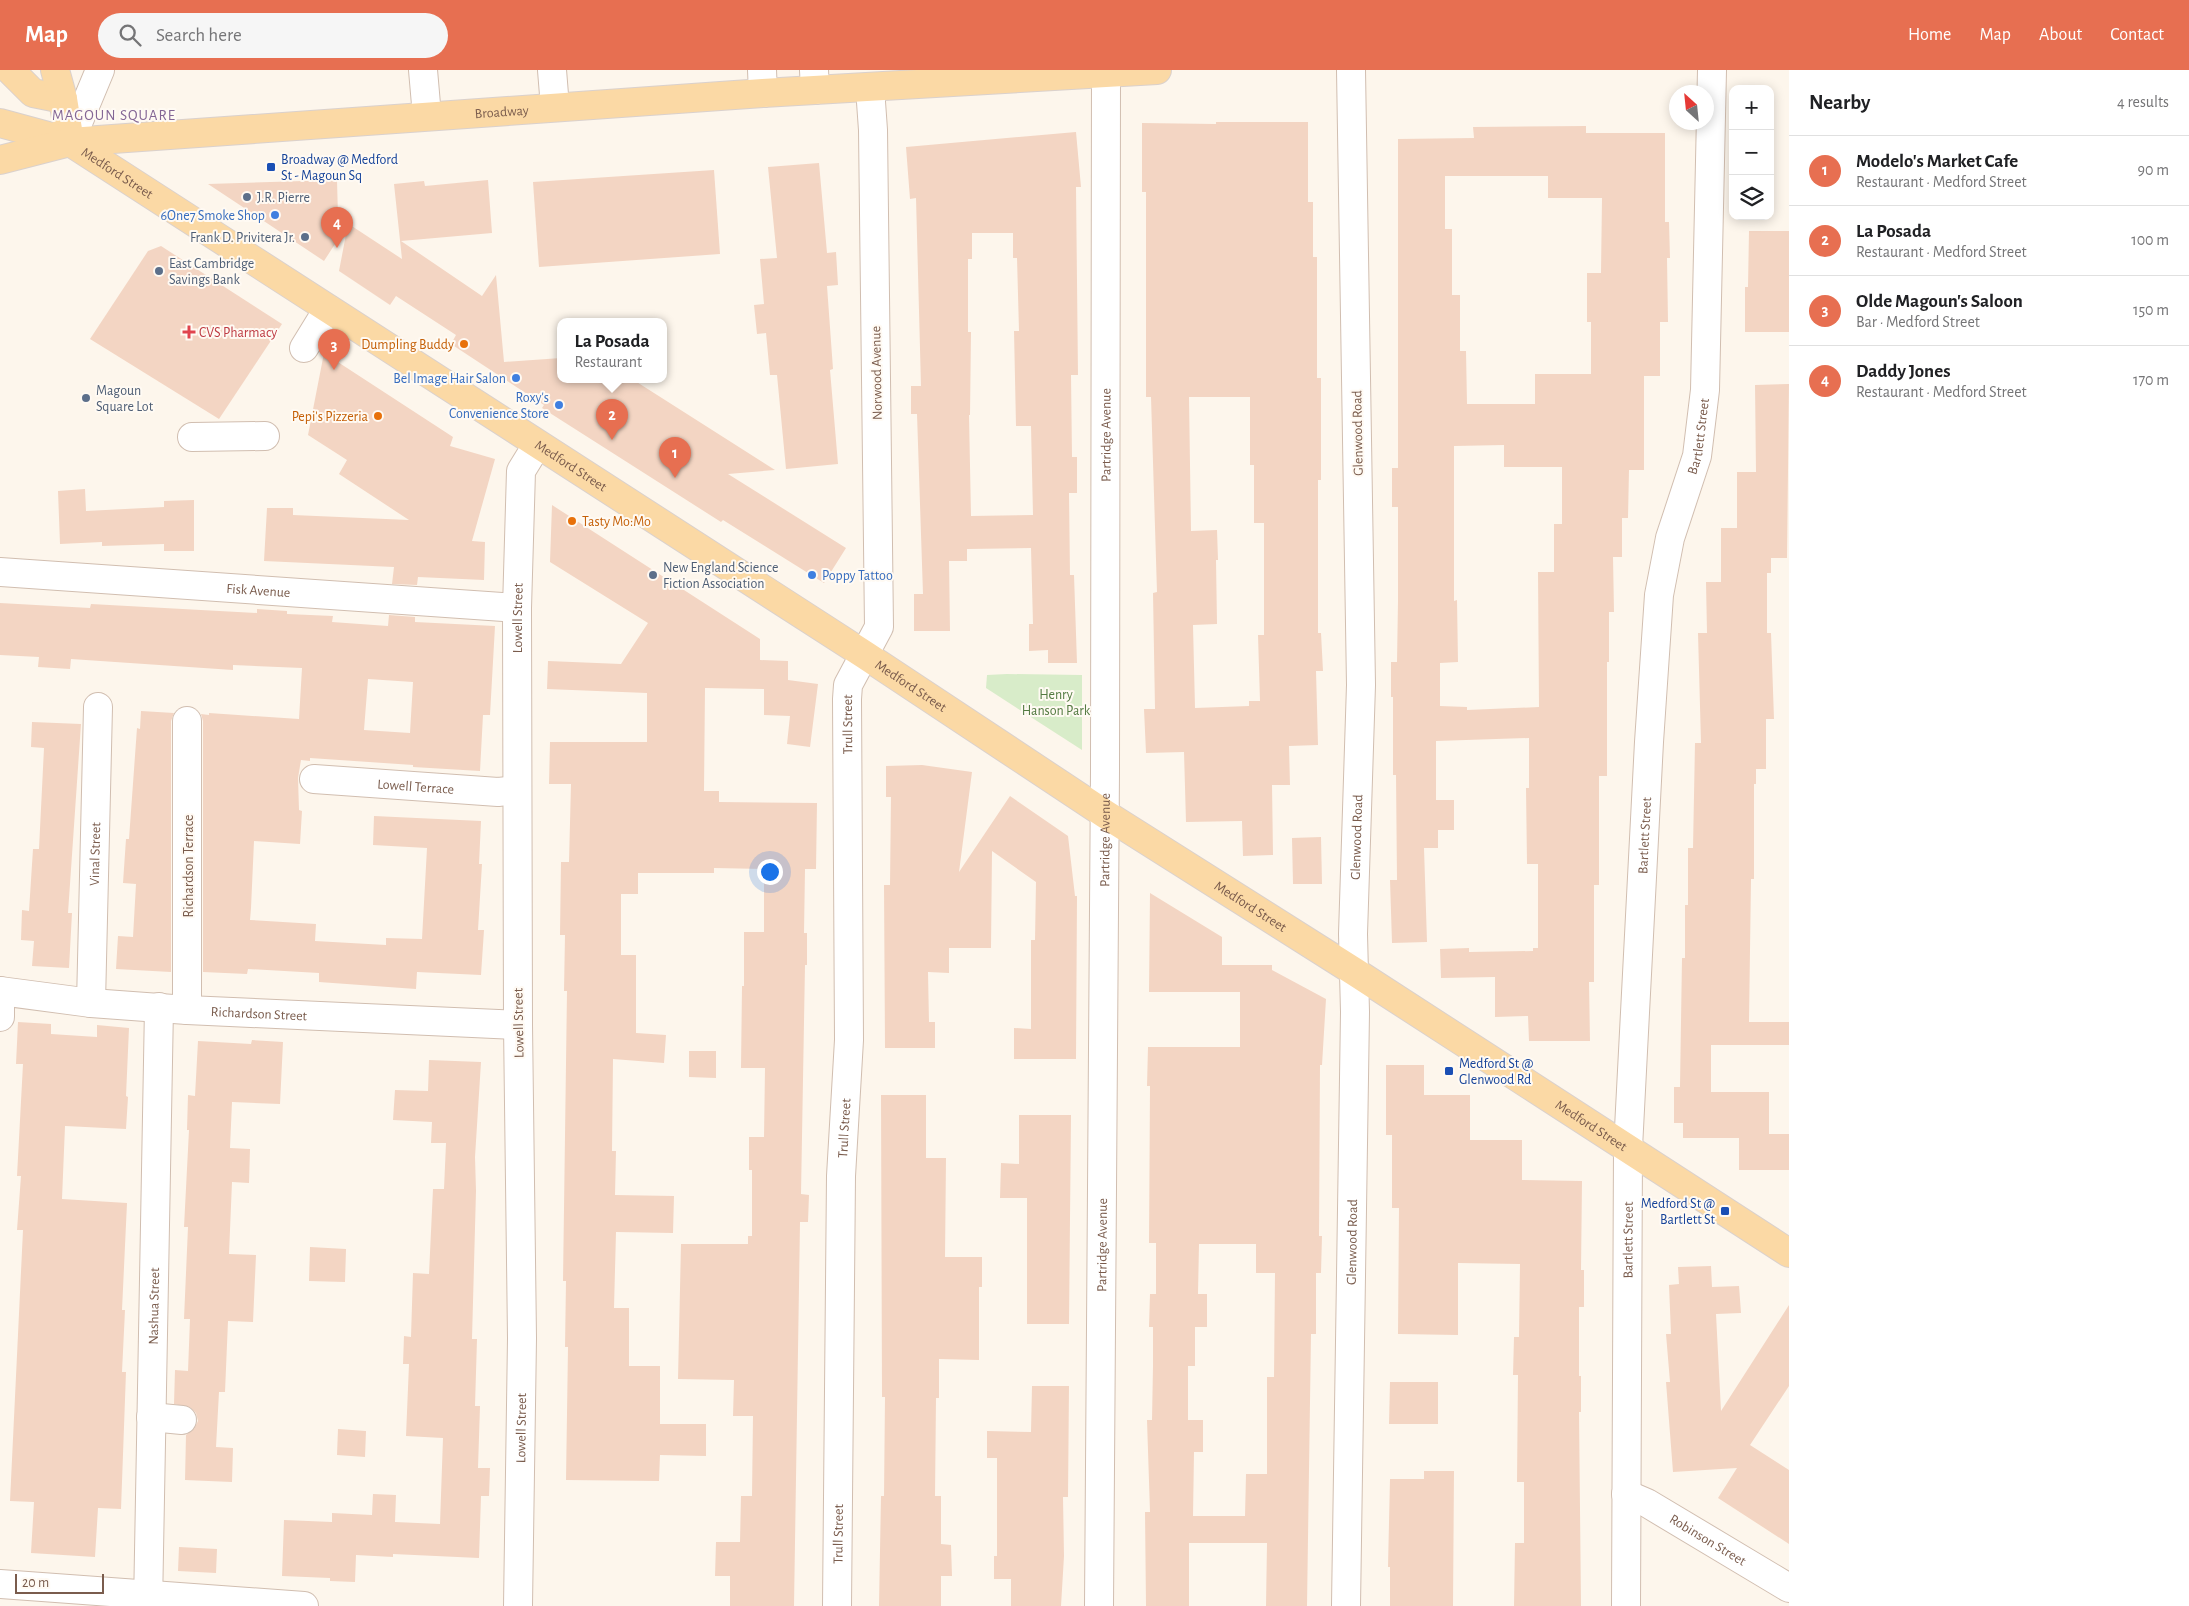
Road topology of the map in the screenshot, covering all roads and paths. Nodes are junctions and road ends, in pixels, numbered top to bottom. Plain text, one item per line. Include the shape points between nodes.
1 (10, 70) edge
2 (55, 70) edge
3 (100, 70) edge
4 (423, 70) edge
5 (552, 70) edge
6 (1157, 70) edge
7 (1350, 70) edge
8 (1712, 70) edge
9 (1106, 73) junction
10 (943, 77) edge
11 (815, 80) edge
12 (763, 81) edge
13 (870, 88) junction
14 (63, 99) junction
15 (556, 107) junction
16 (427, 116) junction
17 (0, 123) edge
18 (70, 142) junction
19 (0, 160) edge
20 (328, 309) junction
21 (304, 348) dead end
22 (264, 436) dead end
23 (192, 437) dead end
24 (537, 445) junction
25 (0, 572) edge
26 (517, 608) junction
27 (865, 655) junction
28 (98, 707) dead end
29 (187, 721) dead end
30 (314, 779) dead end
31 (517, 790) junction
32 (1105, 814) junction
33 (1355, 972) junction
34 (0, 991) edge
35 (91, 1002) junction
36 (159, 1007) junction
37 (187, 1010) junction
38 (0, 1017) edge
39 (518, 1024) junction
40 (1628, 1148) junction
41 (1789, 1253) edge
42 (151, 1417) junction
43 (182, 1420) dead end
44 (1626, 1494) junction
45 (0, 1584) edge
46 (1789, 1588) edge
47 (148, 1600) edge
48 (304, 1606) edge
49 (518, 1606) edge
50 (837, 1606) edge
51 (1099, 1606) edge
52 (1346, 1606) edge
53 (1626, 1606) edge

1 - 14 main road via 33,93
2 - 14 main road, Medford Street
3 - 18 street
4 - 16 street
5 - 15 street
6 - 9 main road, Broadway
7 - 33 street, Glenwood Road via 1361,685 1353,934
8 - 40 street, Bartlett Street via 1705,390 1698,456 1670,538 1659,595
9 - 10 main road, Broadway
9 - 32 street, Partridge Avenue
10 - 13 main road, Broadway
11 - 12 main road, Broadway
11 - 13 main road, Broadway
12 - 15 main road, Broadway
13 - 27 street, Norwood Avenue via 879,627
14 - 18 main road, Medford Street
15 - 16 main road, Broadway
16 - 18 main road, Broadway
17 - 18 main road, Broadway
18 - 19 main road, Broadway
18 - 20 main road, Medford Street
20 - 21 street
20 - 24 main road, Medford Street
22 - 23 street
24 - 26 street, Lowell Street via 522,471
24 - 27 main road, Medford Street
25 - 26 street, Fisk Avenue
26 - 31 street, Lowell Street
27 - 32 main road, Medford Street
27 - 50 street, Trull Street via 848,685 847,699 849,1040 840,1176
28 - 35 street, Vinal Street
29 - 37 street, Richardson Terrace
30 - 31 street, Lowell Terrace via 498,792
31 - 39 street, Lowell Street
32 - 33 main road, Medford Street
32 - 51 street, Partridge Avenue
33 - 40 main road, Medford Street
33 - 52 street, Glenwood Road
34 - 35 street, Richardson Street
34 - 38 street
35 - 36 street, Richardson Street
36 - 37 street, Richardson Street
36 - 42 street, Nashua Street
37 - 39 street, Richardson Street
39 - 49 street, Lowell Street via 522,1338
40 - 41 main road, Medford Street
40 - 44 street, Bartlett Street
42 - 43 street
42 - 47 street, Nashua Street
44 - 46 street, Robinson Street via 1647,1503
44 - 53 street, Bartlett Street
45 - 47 street
47 - 48 street

